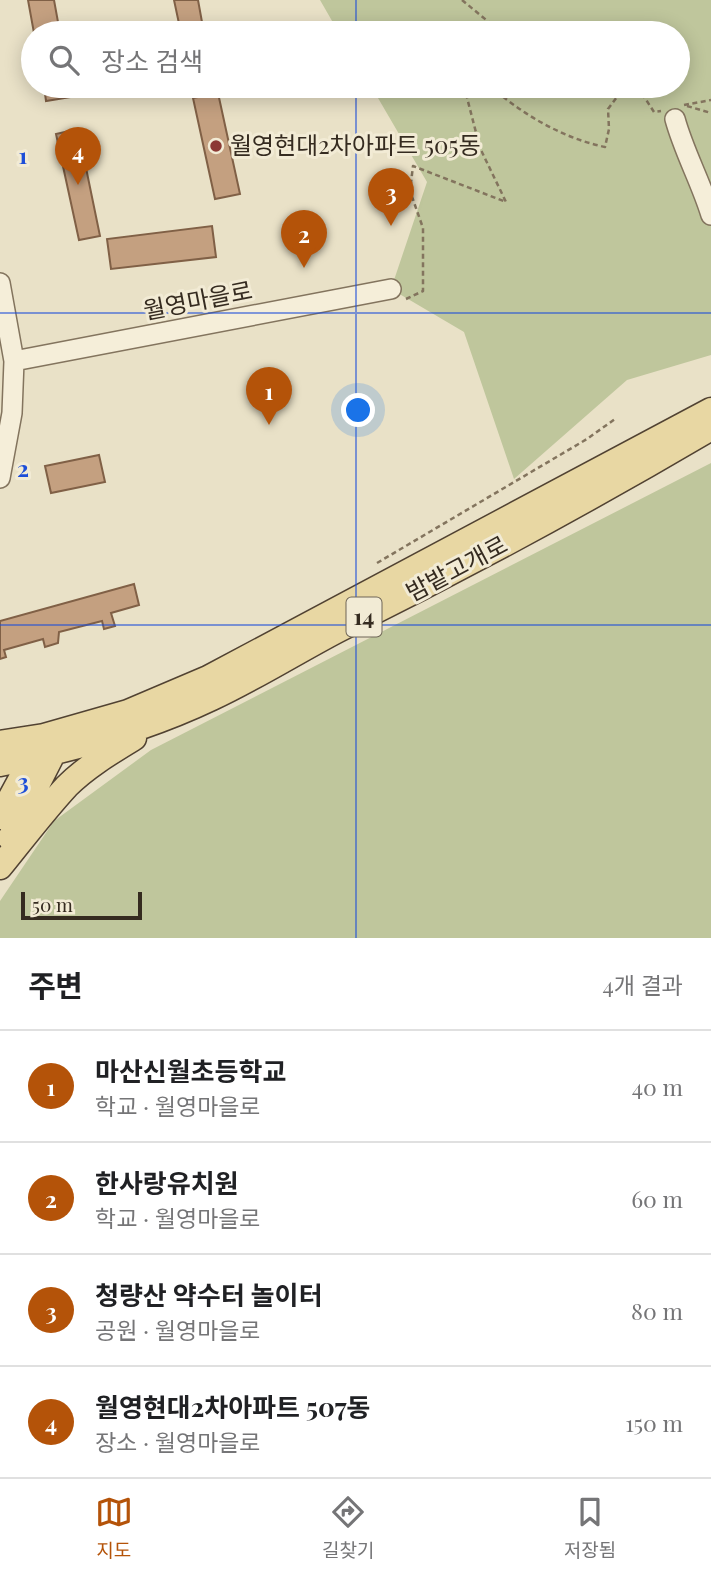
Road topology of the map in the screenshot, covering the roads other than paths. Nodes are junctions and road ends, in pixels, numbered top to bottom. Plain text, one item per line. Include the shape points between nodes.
1 (674, 111) road end
2 (711, 215) edge
3 (0, 283) edge
4 (391, 289) road end
5 (15, 361) junction
6 (711, 410) edge
7 (711, 428) edge
8 (0, 478) edge
9 (164, 719) junction
10 (0, 743) edge
11 (49, 745) junction
12 (0, 764) edge
13 (0, 817) edge
14 (0, 857) edge
15 (0, 867) edge

1 - 2 street via 681,142
3 - 5 street
4 - 5 street, 월영마을로
5 - 8 street via 12,413
6 - 11 main road, 밤밭고개로 / 14 via 208,678
7 - 9 main road, 밤밭고개로 / 14 via 491,552 215,697
9 - 11 main road, 밤밭고개로 / 14
9 - 15 main road via 68,785
10 - 11 main road, 밤밭고개로 / 14
11 - 12 main road, 밤밭고개로 / 14
11 - 13 main road
11 - 14 main road

